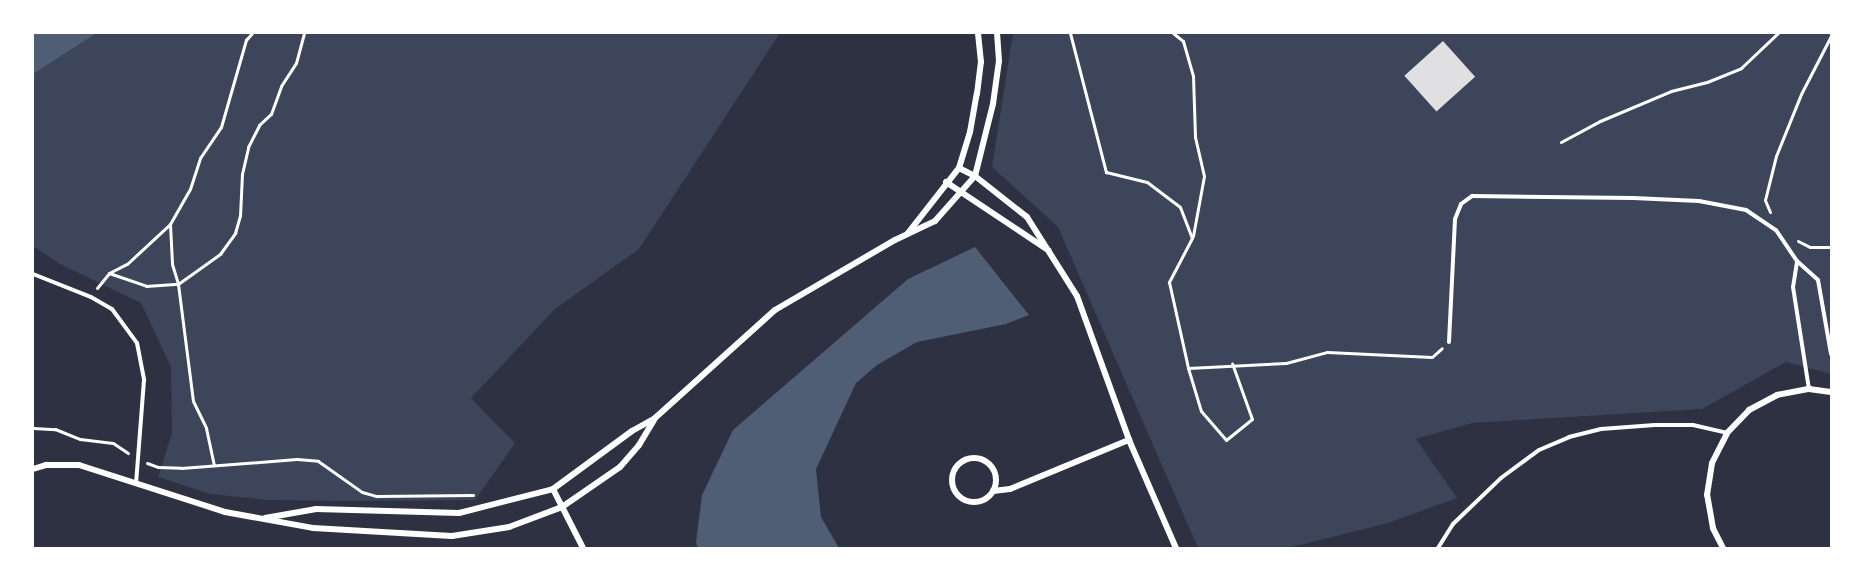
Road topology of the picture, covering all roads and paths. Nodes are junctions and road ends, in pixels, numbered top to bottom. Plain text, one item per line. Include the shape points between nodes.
1 (252, 33) edge
2 (304, 33) edge
3 (978, 33) edge
4 (997, 33) edge
5 (1071, 33) edge
6 (1173, 33) edge
7 (1778, 33) edge
8 (1831, 36) edge
9 (1561, 142) dead end
10 (958, 168) junction
11 (975, 176) junction
12 (946, 182) junction
13 (963, 191) junction
14 (170, 224) junction
15 (1776, 230) junction
16 (908, 233) junction
17 (1192, 238) junction
18 (1831, 247) edge
19 (1052, 252) junction
20 (1797, 261) junction
21 (109, 273) junction
22 (33, 274) edge
23 (178, 284) junction
24 (91, 297) junction
25 (1449, 342) joint
26 (1831, 354) edge
27 (1232, 364) junction
28 (1188, 368) junction
29 (1809, 389) junction
30 (1831, 392) edge
31 (655, 418) junction
32 (33, 428) edge
33 (1727, 433) junction
34 (1129, 441) junction
35 (139, 460) junction
36 (214, 465) junction
37 (33, 469) edge
38 (136, 483) junction
39 (553, 489) junction
40 (993, 491) junction
41 (473, 495) dead end
42 (562, 507) junction
43 (265, 518) junction
44 (583, 548) edge
45 (1176, 548) edge
46 (1438, 548) edge
47 (1723, 548) edge

1 - 14 path via 246,40 221,127 200,158 190,189
2 - 23 path via 296,63 281,86 271,114 259,125 248,147 235,233 220,254
3 - 10 street via 981,62 977,94
4 - 11 street via 999,61 993,104
5 - 17 path via 1106,172 1147,182 1180,207
6 - 17 path via 1183,41 1193,75 1195,137 1204,176
7 - 9 path via 1741,68 1671,91
8 - 15 path via 1776,156 1766,200
10 - 11 street
10 - 12 street
11 - 13 street
11 - 19 street via 1027,217
12 - 13 street
12 - 16 street
13 - 16 street via 935,220
13 - 19 street
14 - 21 path via 127,264
14 - 23 path via 172,264
15 - 18 path via 1810,247
15 - 20 lane
15 - 25 lane via 1746,210 1699,201 1472,196 1461,204 1455,219
16 - 31 street via 775,310
17 - 28 path via 1169,282
19 - 34 street via 1077,296
20 - 26 lane via 1818,280
20 - 29 lane via 1793,287
21 - 23 path via 146,286
21 - 24 path
22 - 24 lane
23 - 36 path via 193,401 206,428
24 - 35 lane via 112,309 137,343 144,380
25 - 27 path via 1432,357 1327,352 1286,363
27 - 28 path
27 - 28 path via 1252,419 1226,440 1201,411
29 - 30 street
29 - 33 street via 1777,395 1749,410
31 - 39 street
31 - 42 street via 620,466
32 - 35 path via 55,429 80,440 113,443
33 - 46 lane via 1693,425 1655,425 1569,436 1539,450 1501,478 1454,525
33 - 47 street via 1712,463 1707,495 1713,528
34 - 40 street via 1010,489
34 - 45 street
35 - 36 path via 159,467
35 - 38 lane
36 - 41 path via 318,461 362,492 376,496
37 - 38 street via 79,465
38 - 43 street via 225,512
39 - 42 street
39 - 43 street via 459,513 316,509
40 - 40 street via 996,476 988,463 975,458 955,467 951,481 962,498 976,502
42 - 43 street via 509,527 452,536 313,528
42 - 44 street

